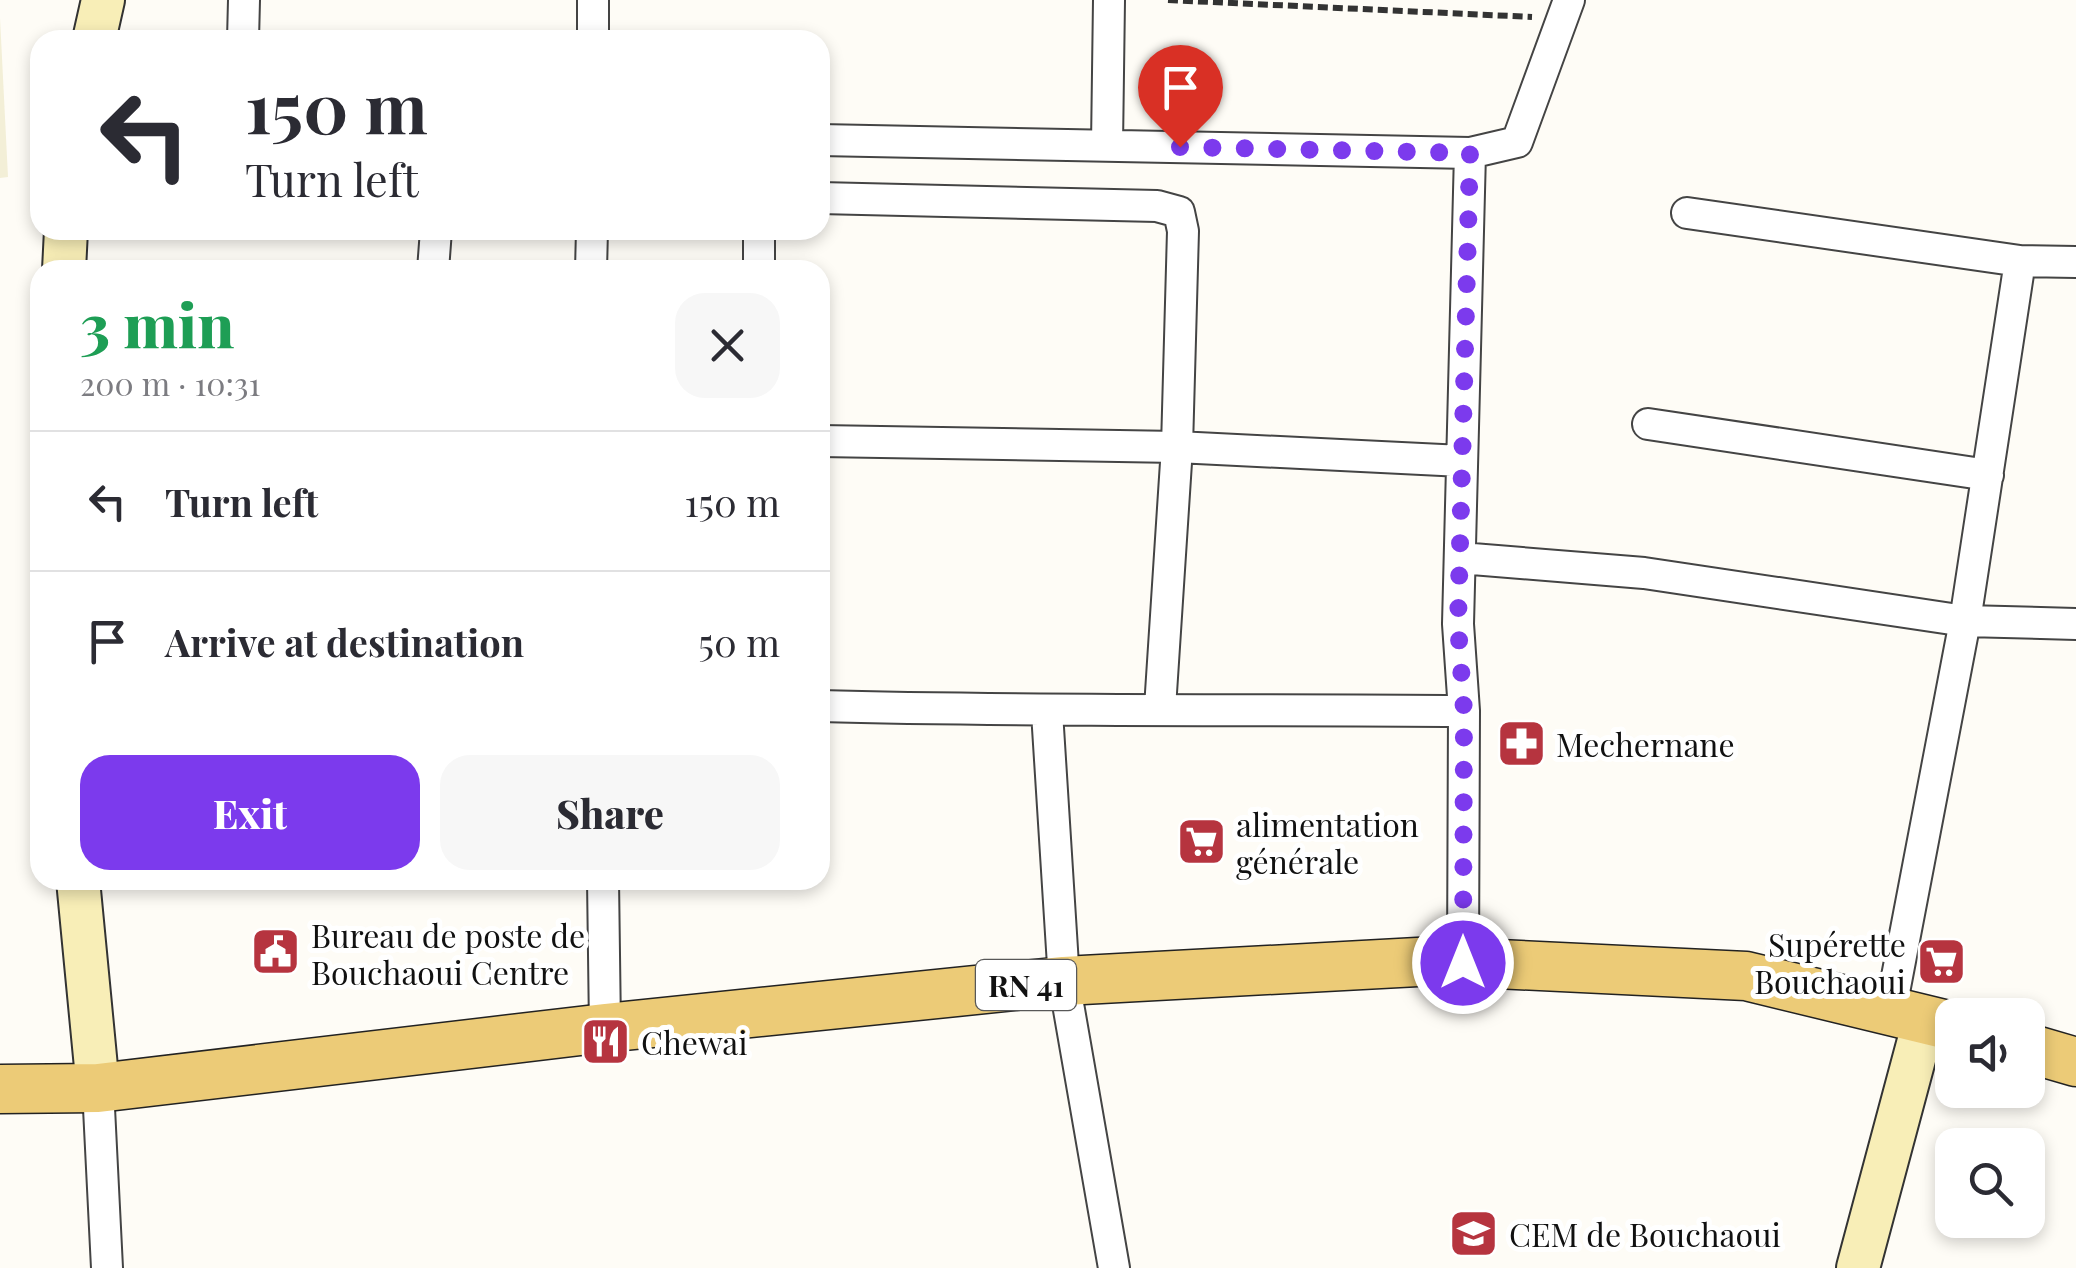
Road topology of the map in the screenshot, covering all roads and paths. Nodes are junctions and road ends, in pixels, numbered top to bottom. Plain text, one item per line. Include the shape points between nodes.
1 (104, 0) edge
2 (244, 0) edge
3 (593, 0) edge
4 (1109, 0) edge
5 (1168, 0) edge
6 (1566, 9) edge
7 (96, 30) edge
8 (243, 30) edge
9 (593, 30) edge
10 (830, 140) edge
11 (1107, 146) junction
12 (1470, 153) junction
13 (830, 198) edge
14 (1687, 213) dead end
15 (2020, 260) junction
16 (2076, 262) edge
17 (1648, 424) dead end
18 (830, 441) edge
19 (1176, 447) junction
20 (1462, 461) junction
21 (1988, 475) junction
22 (1460, 558) junction
23 (1965, 621) junction
24 (2076, 624) edge
25 (830, 706) edge
26 (1160, 708) junction
27 (1464, 711) junction
28 (1046, 712) junction
29 (79, 890) edge
30 (602, 890) edge
31 (1463, 963) junction
32 (1064, 982) junction
33 (1923, 1017) edge
34 (605, 1028) junction
35 (2045, 1053) edge
36 (2076, 1062) edge
37 (98, 1088) junction
38 (0, 1089) edge
39 (106, 1268) edge
40 (1114, 1268) edge
41 (1858, 1268) edge

1 - 7 main road
2 - 8 street
3 - 9 street
4 - 11 street
5 - 6 path
6 - 12 street via 1516,142
10 - 11 street
11 - 12 street
12 - 20 street
13 - 19 street via 1157,206 1179,212
14 - 15 street
15 - 16 street
15 - 21 street
17 - 21 street
18 - 19 street
19 - 20 street
19 - 26 street
20 - 22 street
21 - 23 street
22 - 23 street via 1644,573
22 - 27 street
23 - 24 street
23 - 33 street
25 - 28 street
26 - 27 street
26 - 28 street
27 - 31 street
28 - 32 street
29 - 37 main road
30 - 34 street
31 - 32 main road, RN 41
31 - 33 main road, RN 41 via 1746,976
32 - 34 main road, RN 41
32 - 40 street
33 - 41 main road
34 - 37 main road, RN 41
35 - 36 main road
37 - 38 main road, RN 41
37 - 39 street

